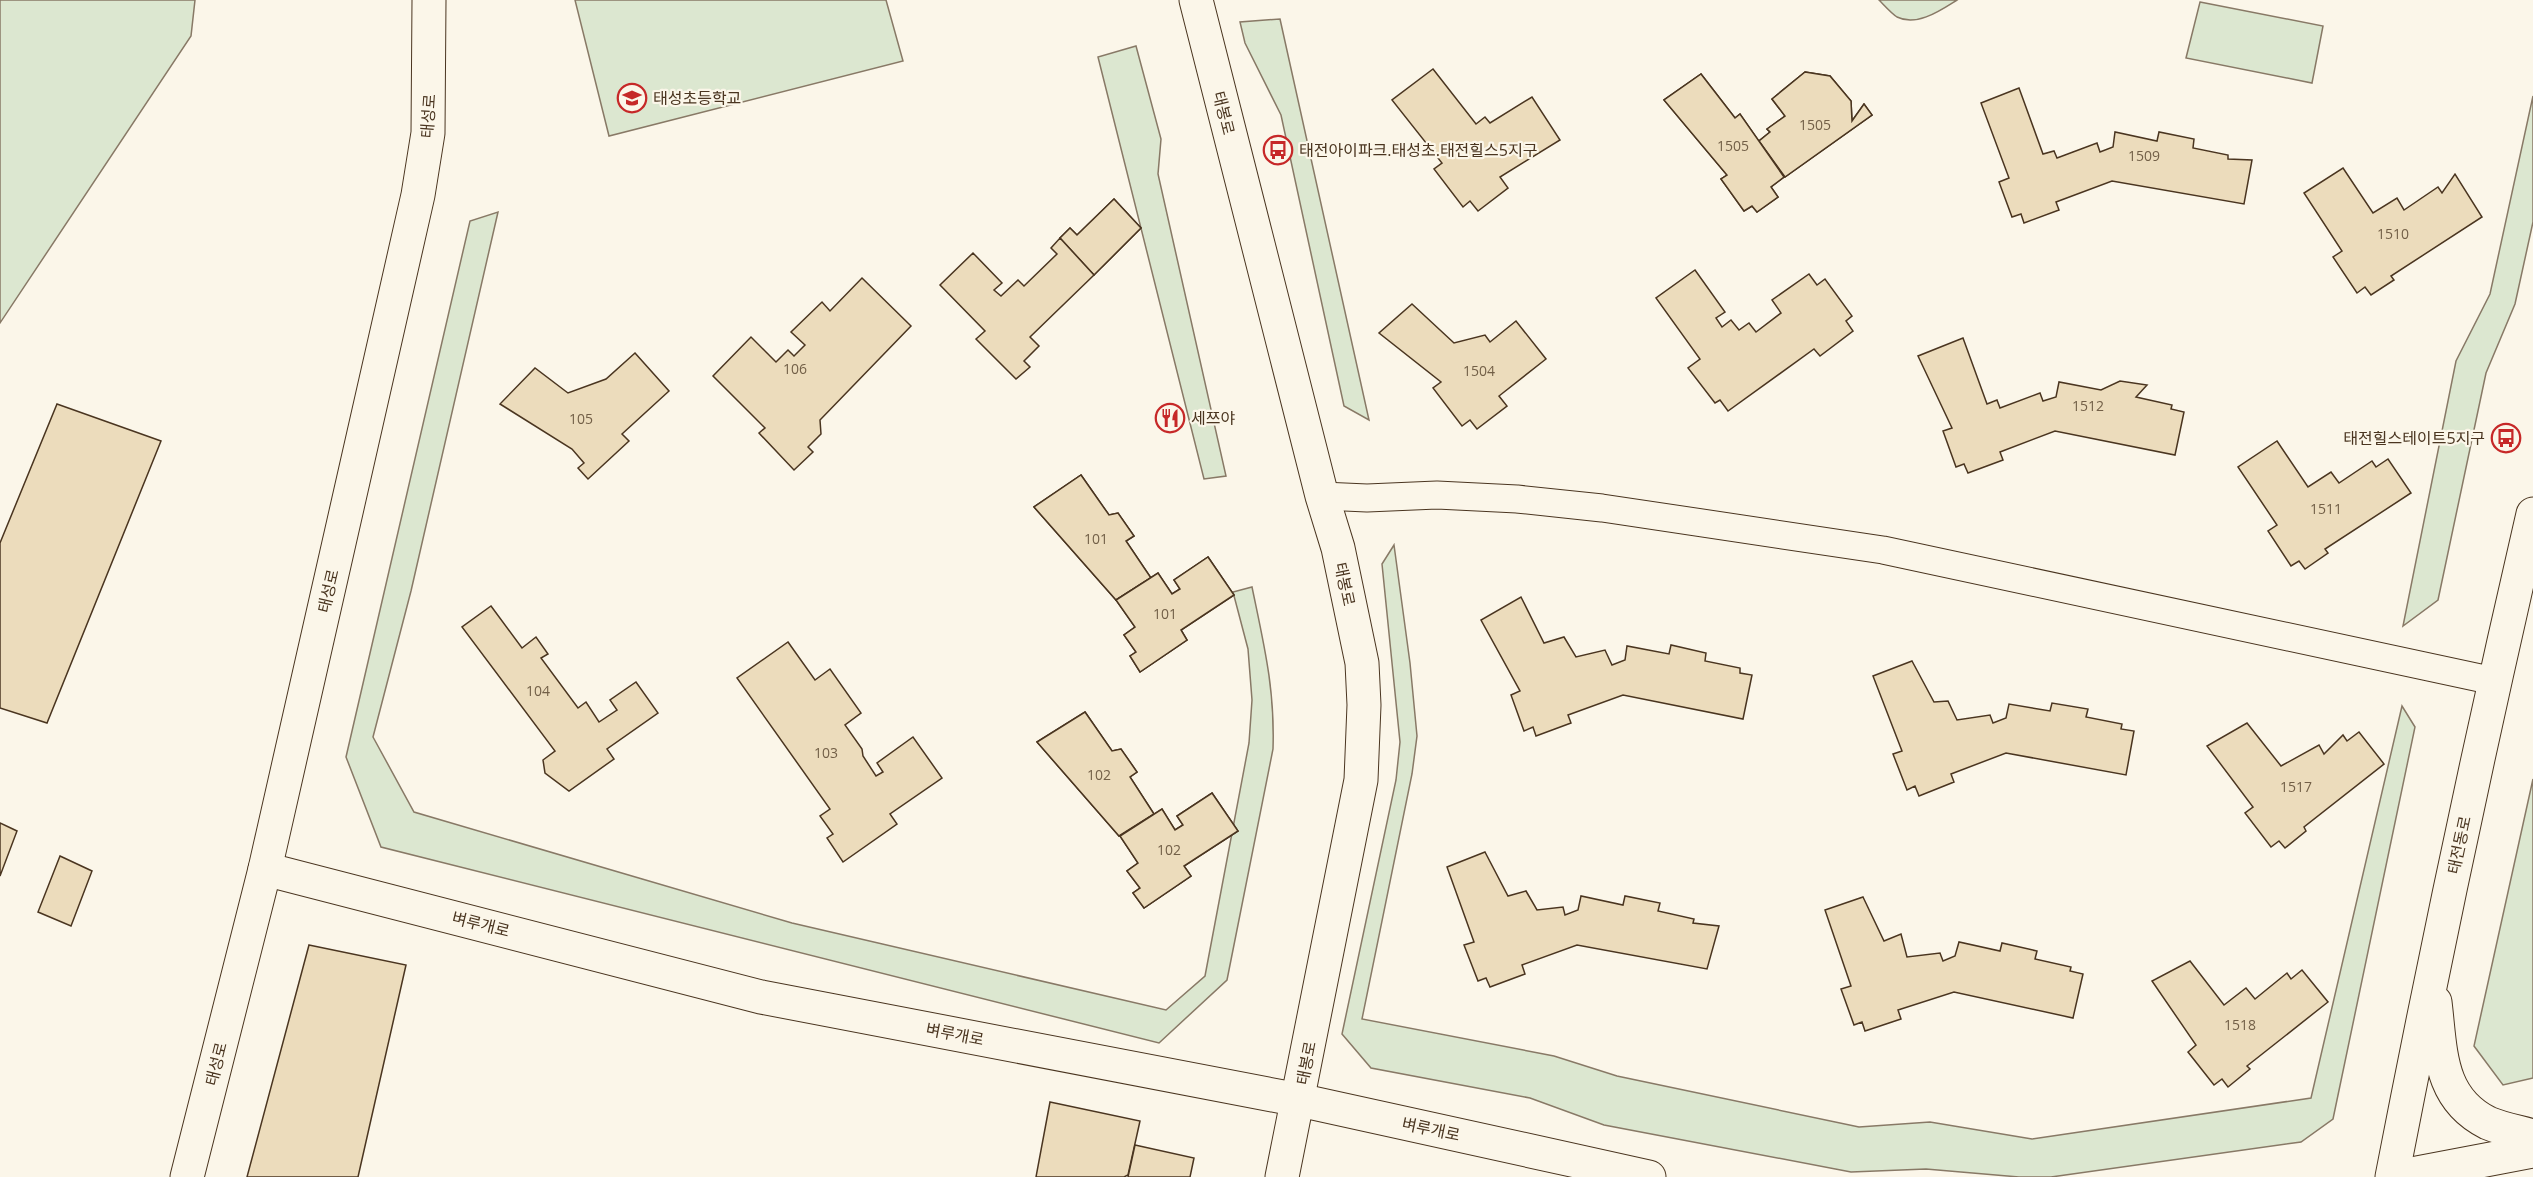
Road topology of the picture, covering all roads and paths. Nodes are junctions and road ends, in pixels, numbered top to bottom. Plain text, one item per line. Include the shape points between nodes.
1 (429, 0) edge
2 (1196, 0) edge
3 (1322, 496) junction
4 (2533, 514) edge
5 (2494, 681) junction
6 (265, 869) junction
7 (2432, 973) junction
8 (1299, 1100) junction
9 (2533, 1136) edge
10 (2533, 1151) edge
11 (187, 1177) edge
12 (1282, 1177) edge
13 (1649, 1177) edge
14 (2394, 1177) edge

1 - 6 street, 태성로 via 428,133 418,195
2 - 3 street, 태봉로
3 - 5 street via 1517,499 1883,550
3 - 8 street, 태봉로 via 1338,548 1362,663 1364,705 1361,780
4 - 5 street, 태전동로
5 - 7 street, 태전동로
6 - 8 street, 벼루개로 via 761,997
6 - 11 street, 태성로
7 - 9 street via 2443,1060 2458,1102 2490,1124
7 - 14 street, 태전동로
8 - 12 street, 태봉로
8 - 13 street, 벼루개로
10 - 14 street

